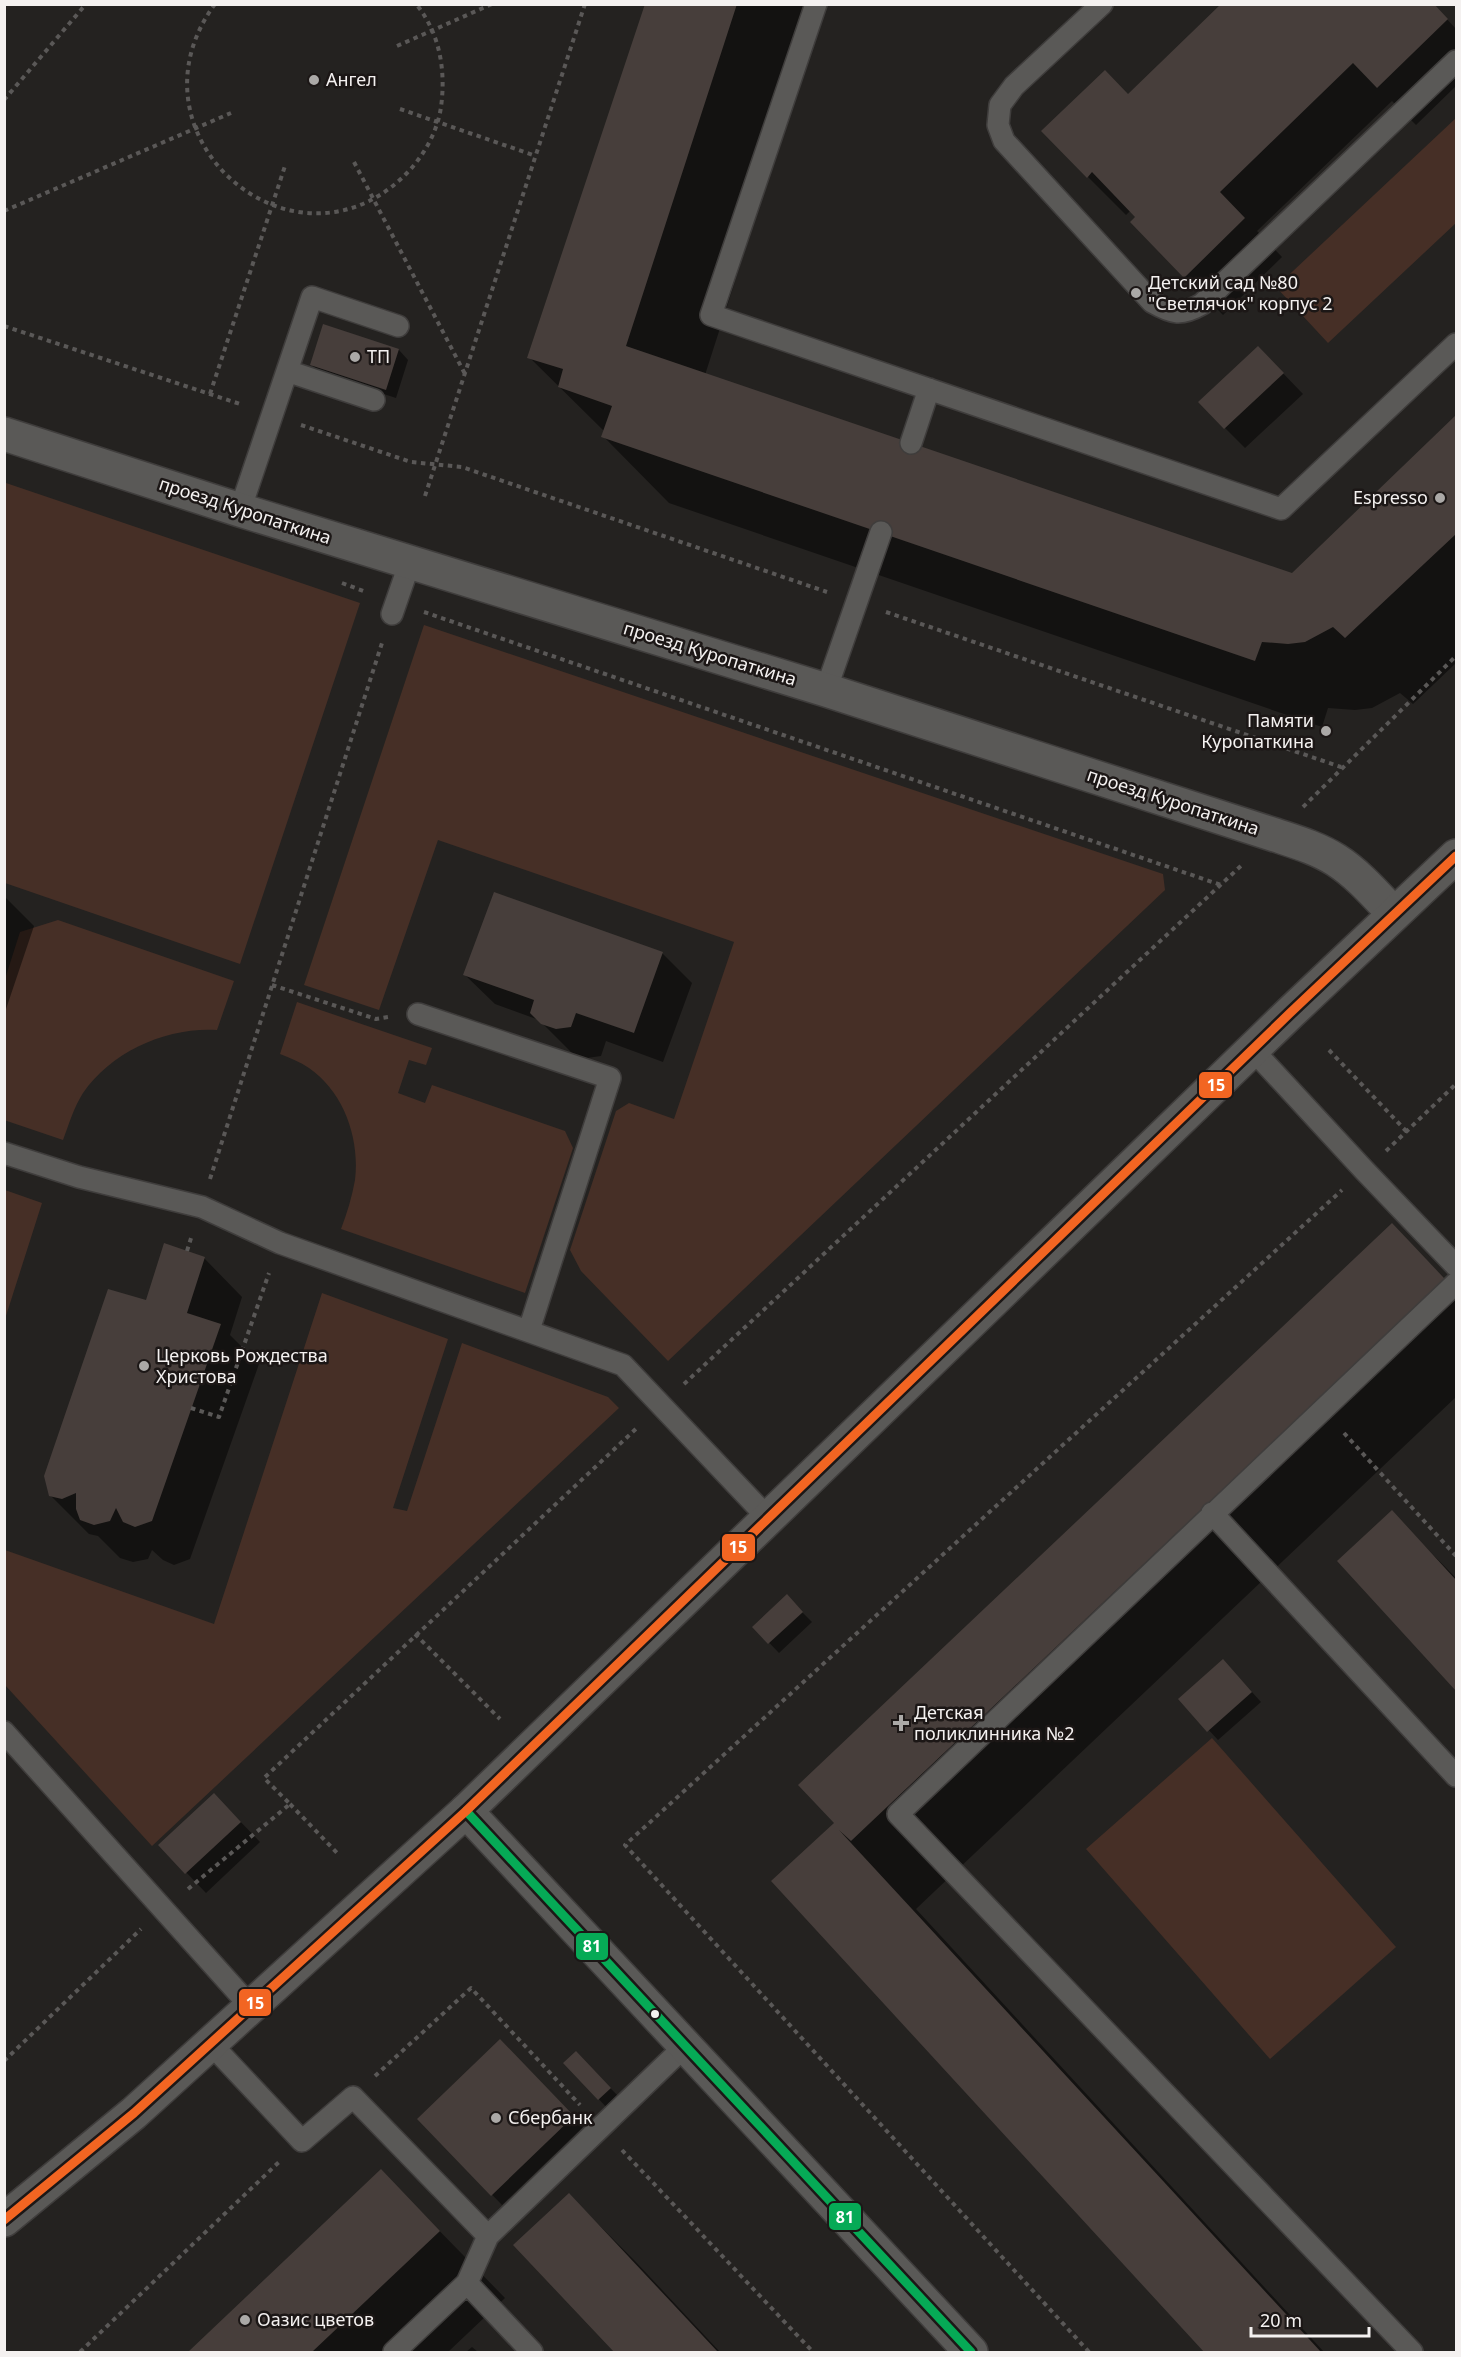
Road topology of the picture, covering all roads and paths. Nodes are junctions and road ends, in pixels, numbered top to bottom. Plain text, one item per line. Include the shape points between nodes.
1 (86, 4) edge
2 (215, 4) edge
3 (416, 4) edge
4 (492, 4) edge
5 (585, 4) edge
6 (816, 4) edge
7 (1102, 4) edge
8 (432, 31) junction
9 (397, 46) dead end
10 (1456, 61) edge
11 (4, 100) edge
12 (400, 109) dead end
13 (231, 113) dead end
14 (438, 122) junction
15 (195, 128) junction
16 (536, 156) junction
17 (354, 162) dead end
18 (285, 166) dead end
19 (373, 198) junction
20 (273, 205) junction
21 (4, 211) edge
22 (4, 326) edge
23 (398, 326) dead end
24 (1456, 344) edge
25 (287, 371) junction
26 (465, 374) junction
27 (929, 389) junction
28 (210, 394) junction
29 (374, 400) dead end
30 (273, 415) junction
31 (4, 434) edge
32 (911, 443) dead end
33 (436, 464) junction
34 (425, 496) dead end
35 (240, 510) junction
36 (881, 532) dead end
37 (410, 562) junction
38 (340, 583) dead end
39 (857, 602) junction
40 (394, 608) junction
41 (1456, 656) edge
42 (826, 690) junction
43 (1341, 767) junction
44 (1275, 835) junction
45 (1456, 856) edge
46 (1221, 885) junction
47 (1394, 914) junction
48 (272, 985) junction
49 (418, 1014) joint
50 (1253, 1050) junction
51 (1329, 1050) dead end
52 (1456, 1084) edge
53 (1407, 1132) junction
54 (4, 1153) edge
55 (1364, 1170) junction
56 (202, 1207) junction
57 (280, 1243) junction
58 (187, 1251) dead end
59 (1456, 1266) edge
60 (1456, 1283) edge
61 (529, 1330) junction
62 (663, 1404) junction
63 (191, 1408) dead end
64 (1323, 1410) junction
65 (1212, 1513) junction
66 (769, 1519) junction
67 (1456, 1556) edge
68 (415, 1634) junction
69 (500, 1719) dead end
70 (4, 1732) edge
71 (1456, 1776) edge
72 (264, 1778) dead end
73 (290, 1804) dead end
74 (465, 1811) junction
75 (337, 1853) dead end
76 (251, 2007) junction
77 (211, 2044) junction
78 (685, 2046) junction
79 (352, 2097) junction
80 (601, 2127) junction
81 (302, 2141) junction
82 (4, 2220) edge
83 (488, 2236) junction
84 (467, 2283) junction
85 (80, 2352) edge
86 (394, 2352) edge
87 (532, 2352) edge
88 (813, 2352) edge
89 (970, 2352) edge
90 (1089, 2352) edge
91 (1412, 2352) edge

1 - 11 path
2 - 15 path via 191,52 188,94
3 - 8 path
4 - 8 path
5 - 16 path
6 - 27 lane via 711,315
7 - 10 lane via 1014,87 1000,105 998,125 1004,141 1152,302 1168,311 1187,313 1202,304
8 - 9 path
8 - 14 path via 443,70
12 - 14 path
13 - 15 path
14 - 16 path
14 - 19 path via 411,170
15 - 20 path via 211,157 233,183
15 - 21 path
16 - 26 path
17 - 19 path
18 - 20 path
19 - 20 path via 357,205 315,212
19 - 26 path
20 - 28 path
22 - 28 path
23 - 25 lane via 312,297
24 - 27 lane via 1281,509
25 - 29 lane
25 - 30 lane
26 - 33 path
27 - 32 lane
28 - 30 path
30 - 33 path via 411,462
30 - 35 lane
31 - 35 street, проезд Куропаткина
33 - 34 path
33 - 39 path via 462,467
35 - 37 street, проезд Куропаткина
36 - 39 lane
37 - 40 lane
37 - 42 street, проезд Куропаткина
38 - 40 path
39 - 42 lane
39 - 43 path
40 - 46 path
40 - 48 path
41 - 43 path
42 - 44 street, проезд Куропаткина
43 - 44 path
44 - 46 path
44 - 47 street, проезд Куропаткина via 1336,860 1362,880
45 - 47 street
46 - 62 path
47 - 50 street
48 - 49 path via 376,1019
48 - 56 path
49 - 61 lane via 610,1078
50 - 55 lane
50 - 66 street
51 - 53 path
52 - 53 path
53 - 55 path
54 - 56 lane via 79,1177
55 - 59 lane
55 - 90 path via 626,1845
56 - 57 lane
56 - 58 path
57 - 61 lane
57 - 63 path via 219,1417
60 - 64 lane
61 - 62 lane via 623,1365
62 - 66 lane
62 - 68 path
64 - 65 lane
64 - 67 path
65 - 71 lane
65 - 91 lane via 898,1814
66 - 74 street
68 - 69 path
68 - 72 path
70 - 76 lane
73 - 75 path
74 - 76 street
74 - 78 street
76 - 77 street
77 - 81 lane
77 - 82 street
78 - 80 lane
78 - 89 street
79 - 80 path via 471,1988
79 - 81 lane
79 - 83 lane
80 - 83 lane
80 - 88 path
81 - 85 path
83 - 84 lane
84 - 86 lane
84 - 87 lane

